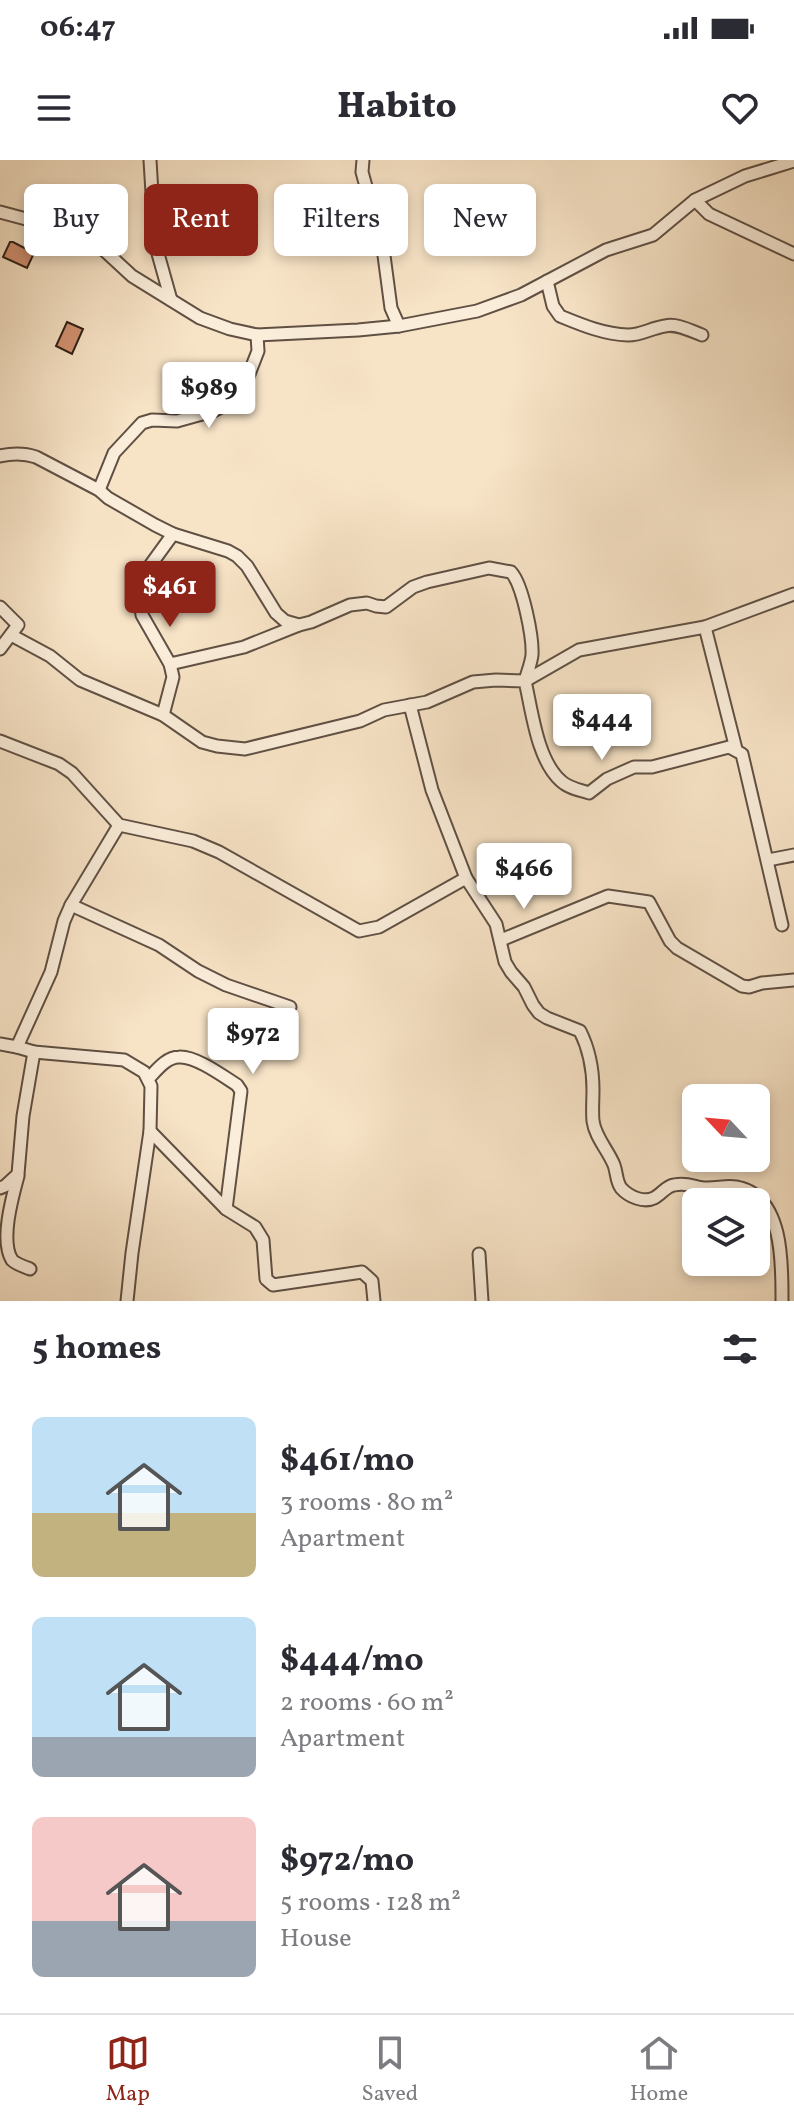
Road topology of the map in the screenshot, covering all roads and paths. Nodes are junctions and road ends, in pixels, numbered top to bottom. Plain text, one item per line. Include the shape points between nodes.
1 (150, 160) edge
2 (363, 160) edge
3 (794, 161) edge
4 (695, 200) junction
5 (0, 212) edge
6 (794, 254) edge
7 (547, 281) junction
8 (171, 300) junction
9 (399, 326) junction
10 (257, 335) junction
11 (702, 335) dead end
12 (0, 456) edge
13 (99, 490) junction
14 (173, 534) junction
15 (794, 594) edge
16 (0, 607) edge
17 (299, 625) junction
18 (705, 627) junction
19 (11, 635) junction
20 (0, 649) edge
21 (170, 664) junction
22 (525, 681) junction
23 (410, 705) junction
24 (163, 715) junction
25 (0, 741) edge
26 (736, 749) junction
27 (119, 825) junction
28 (794, 855) edge
29 (768, 860) junction
30 (466, 878) junction
31 (71, 905) junction
32 (782, 925) dead end
33 (501, 940) junction
34 (794, 980) edge
35 (290, 1007) dead end
36 (0, 1044) edge
37 (17, 1047) junction
38 (34, 1052) junction
39 (148, 1079) junction
40 (150, 1131) junction
41 (18, 1174) junction
42 (0, 1188) edge
43 (226, 1209) junction
44 (479, 1254) dead end
45 (30, 1269) dead end
46 (782, 1275) junction
47 (794, 1289) edge
48 (127, 1301) edge
49 (374, 1301) edge
50 (482, 1301) edge
51 (782, 1301) edge

1 - 8 street via 155,243
2 - 9 street via 391,308
3 - 4 street via 745,176
4 - 6 street via 709,214
4 - 7 street via 653,235 606,250
5 - 8 street via 83,236
7 - 9 street via 477,311
7 - 11 street via 555,312 598,331 643,334 670,325
8 - 10 street via 200,318
9 - 10 street
10 - 13 street via 258,351 236,399 177,421 142,423 114,453
12 - 13 street via 36,457
13 - 14 street
14 - 17 street via 237,556 276,613
14 - 21 street via 144,574 139,594 142,615
15 - 18 street
16 - 19 street via 18,625
17 - 21 street via 244,647
17 - 22 street via 350,605 386,607 427,582 489,568 511,572 519,584 530,635 532,655
18 - 22 street via 579,650
18 - 26 street
19 - 20 street
19 - 24 street via 80,680
21 - 24 street via 173,677
22 - 23 street via 473,682
22 - 26 street via 549,767 560,780 589,793 634,767
23 - 24 street via 245,749 202,742
23 - 30 street via 432,790
25 - 27 street via 72,773
26 - 29 street via 742,754
27 - 30 street via 219,852 359,931 379,927
27 - 31 street
28 - 29 street
29 - 32 street
30 - 33 street
31 - 35 street via 159,945 226,985
31 - 37 street via 51,972
33 - 34 street via 608,896 649,902 677,948 742,986
33 - 46 street via 505,962 533,1005 547,1018 580,1031 587,1045 593,1122 623,1190 647,1200 672,1185 745,1188 775,1222
36 - 37 street
37 - 38 street
38 - 39 street via 124,1060
38 - 41 street
39 - 40 street
39 - 43 street via 164,1062 178,1057 198,1061 241,1091
40 - 43 street
40 - 48 street
41 - 42 street
41 - 45 street via 4,1242 12,1260
43 - 49 street via 255,1227 263,1240 266,1279 273,1285 362,1272 372,1281
44 - 50 street
46 - 47 street
46 - 51 street

